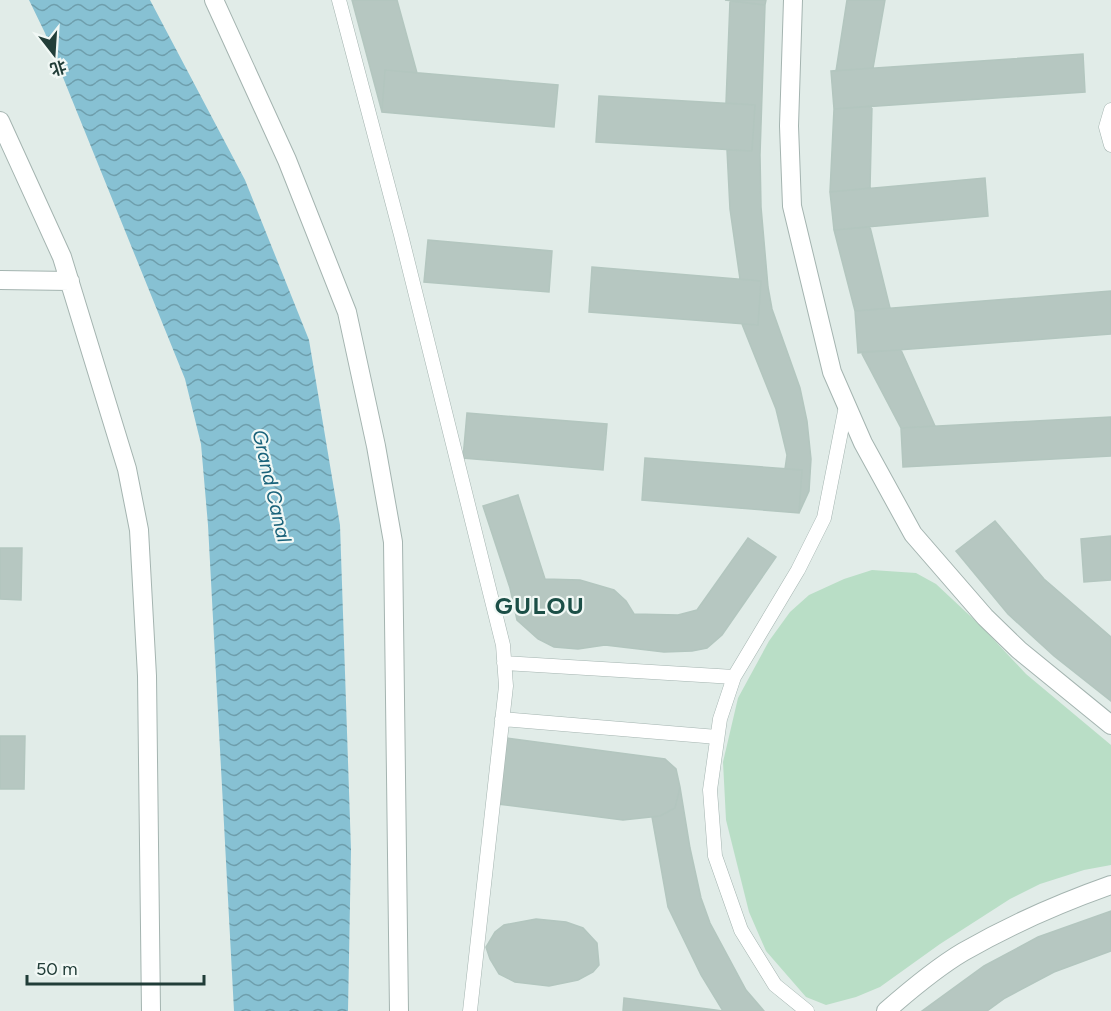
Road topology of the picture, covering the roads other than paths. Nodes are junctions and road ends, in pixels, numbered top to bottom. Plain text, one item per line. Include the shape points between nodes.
1 (213, 0) edge
2 (339, 0) edge
3 (793, 0) edge
4 (1111, 110) edge
5 (0, 121) edge
6 (1111, 145) edge
7 (0, 280) edge
8 (70, 281) junction
9 (846, 406) junction
10 (504, 663) junction
11 (734, 677) junction
12 (502, 719) junction
13 (1111, 725) edge
14 (717, 737) junction
15 (1111, 885) edge
16 (151, 1011) edge
17 (399, 1011) edge
18 (470, 1011) edge
19 (807, 1011) edge
20 (886, 1011) edge

1 - 17 street via 287,160 346,312 376,446 393,542
2 - 10 lane via 401,234 503,645
3 - 9 street via 789,126 792,206 832,372
4 - 6 lane via 1106,127
5 - 8 street
7 - 8 street
8 - 16 street via 127,470 139,530 147,676
9 - 11 lane via 824,518
9 - 13 street via 913,534 1019,650
10 - 11 lane
10 - 12 lane
11 - 14 lane
12 - 14 lane
12 - 18 lane
14 - 19 lane via 710,790 715,856 741,930 775,985
15 - 20 street via 1024,920 962,952

